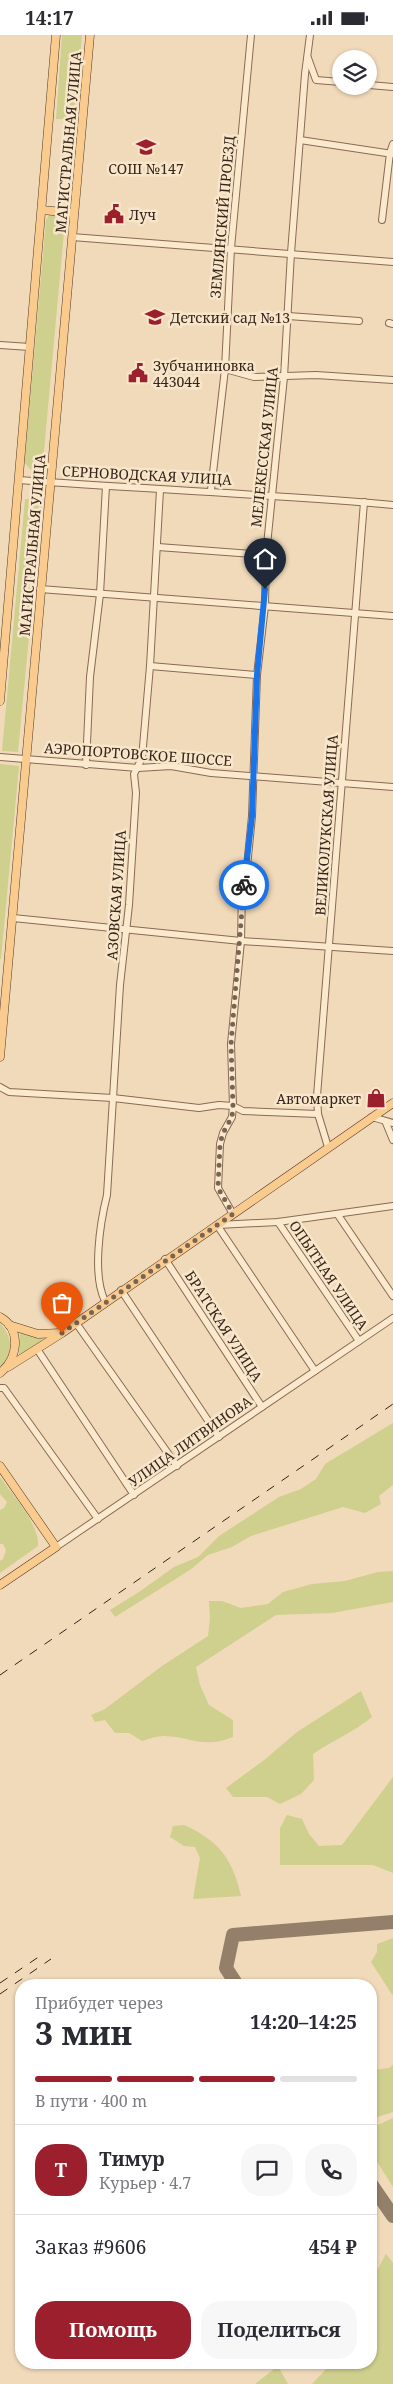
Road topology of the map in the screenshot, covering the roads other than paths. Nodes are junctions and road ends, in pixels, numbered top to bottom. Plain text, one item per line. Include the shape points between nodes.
1 (56, 35) edge
2 (90, 35) edge
3 (251, 35) edge
4 (310, 35) edge
5 (307, 57) junction
6 (332, 81) edge
7 (377, 86) edge
8 (393, 87) edge
9 (300, 140) junction
10 (393, 144) edge
11 (391, 154) edge
12 (42, 210) junction
13 (74, 213) junction
14 (382, 220) dead end
15 (72, 237) junction
16 (231, 247) junction
17 (291, 253) junction
18 (393, 262) edge
19 (288, 316) junction
20 (359, 321) dead end
21 (0, 345) edge
22 (30, 347) junction
23 (225, 369) junction
24 (284, 377) junction
25 (393, 380) edge
26 (19, 480) junction
27 (50, 482) junction
28 (106, 486) junction
29 (160, 490) junction
30 (211, 490) junction
31 (272, 494) junction
32 (364, 502) junction
33 (393, 505) edge
34 (158, 547) junction
35 (266, 555) junction
36 (40, 589) junction
37 (100, 594) junction
38 (154, 598) junction
39 (264, 606) junction
40 (356, 613) junction
41 (393, 616) edge
42 (150, 666) junction
43 (257, 675) junction
44 (0, 701) edge
45 (0, 757) edge
46 (26, 759) junction
47 (86, 765) junction
48 (138, 768) junction
49 (253, 776) junction
50 (342, 783) junction
51 (393, 787) edge
52 (13, 918) junction
53 (125, 931) junction
54 (240, 941) junction
55 (329, 947) junction
56 (393, 951) edge
57 (0, 967) edge
58 (9, 967) junction
59 (0, 1057) edge
60 (0, 1087) edge
61 (113, 1098) junction
62 (393, 1103) edge
63 (233, 1106) junction
64 (318, 1114) junction
65 (372, 1117) junction
66 (390, 1123) edge
67 (393, 1140) edge
68 (328, 1147) junction
69 (393, 1206) edge
70 (233, 1214) junction
71 (338, 1215) junction
72 (278, 1222) junction
73 (217, 1225) junction
74 (165, 1259) junction
75 (121, 1290) junction
76 (393, 1297) edge
77 (105, 1301) junction
78 (0, 1317) edge
79 (393, 1318) edge
80 (76, 1323) junction
81 (9, 1325) junction
82 (62, 1333) junction
83 (359, 1341) junction
84 (37, 1349) junction
85 (8, 1367) junction
86 (315, 1371) junction
87 (0, 1373) edge
88 (0, 1388) edge
89 (262, 1407) junction
90 (219, 1437) junction
91 (0, 1466) edge
92 (177, 1466) junction
93 (134, 1495) junction
94 (98, 1519) junction
95 (56, 1547) junction
96 (0, 1585) edge

1 - 12 main road, МАГИСТРАЛЬНАЯ УЛИЦА
2 - 13 main road, МАГИСТРАЛЬНАЯ УЛИЦА
3 - 16 street, ЗЕМЛЯНСКИЙ ПРОЕЗД
4 - 5 street, МЕЛЕКЕССКАЯ УЛИЦА
5 - 6 street via 316,80
5 - 9 street, МЕЛЕКЕССКАЯ УЛИЦА
7 - 8 street
9 - 11 street
9 - 17 street, МЕЛЕКЕССКАЯ УЛИЦА
10 - 11 street
11 - 14 street
12 - 13 main road
12 - 22 main road, МАГИСТРАЛЬНАЯ УЛИЦА
13 - 15 main road, МАГИСТРАЛЬНАЯ УЛИЦА
15 - 16 street
15 - 27 main road, МАГИСТРАЛЬНАЯ УЛИЦА
16 - 17 street
16 - 23 street, ЗЕМЛЯНСКИЙ ПРОЕЗД
17 - 18 street
17 - 19 street, МЕЛЕКЕССКАЯ УЛИЦА
19 - 20 street
19 - 24 street, МЕЛЕКЕССКАЯ УЛИЦА
21 - 22 street
22 - 26 main road, МАГИСТРАЛЬНАЯ УЛИЦА
23 - 24 street via 254,377
23 - 30 street, ЗЕМЛЯНСКИЙ ПРОЕЗД
24 - 25 street via 316,375
24 - 31 street, МЕЛЕКЕССКАЯ УЛИЦА
26 - 27 street, СЕРНОВОДСКАЯ УЛИЦА
26 - 44 main road, МАГИСТРАЛЬНАЯ УЛИЦА
27 - 28 street, СЕРНОВОДСКАЯ УЛИЦА
27 - 36 main road, МАГИСТРАЛЬНАЯ УЛИЦА
28 - 29 street, СЕРНОВОДСКАЯ УЛИЦА
28 - 37 street
29 - 30 street, СЕРНОВОДСКАЯ УЛИЦА
29 - 34 street, АЗОВСКАЯ УЛИЦА
30 - 31 street, СЕРНОВОДСКАЯ УЛИЦА
31 - 32 street, СЕРНОВОДСКАЯ УЛИЦА
31 - 35 street, МЕЛЕКЕССКАЯ УЛИЦА
32 - 33 street, СЕРНОВОДСКАЯ УЛИЦА
32 - 40 street, ВЕЛИКОЛУКСКАЯ УЛИЦА
34 - 35 street
34 - 38 street, АЗОВСКАЯ УЛИЦА
35 - 39 street, МЕЛЕКЕССКАЯ УЛИЦА
36 - 37 street
36 - 46 main road, МАГИСТРАЛЬНАЯ УЛИЦА
37 - 38 street
37 - 47 street via 90,677
38 - 39 street
38 - 42 street, АЗОВСКАЯ УЛИЦА
39 - 40 street
39 - 43 street, МЕЛЕКЕССКАЯ УЛИЦА
40 - 41 street
40 - 50 street, ВЕЛИКОЛУКСКАЯ УЛИЦА
42 - 43 street
42 - 48 street, АЗОВСКАЯ УЛИЦА via 142,758
43 - 49 street, МЕЛЕКЕССКАЯ УЛИЦА
45 - 46 street, АЭРОПОРТОВСКОЕ ШОССЕ
46 - 47 street, АЭРОПОРТОВСКОЕ ШОССЕ
46 - 52 main road, МАГИСТРАЛЬНАЯ УЛИЦА
47 - 48 street, АЭРОПОРТОВСКОЕ ШОССЕ
48 - 49 street, АЭРОПОРТОВСКОЕ ШОССЕ via 171,766
48 - 53 street, АЗОВСКАЯ УЛИЦА via 134,774 136,793
49 - 50 street, АЭРОПОРТОВСКОЕ ШОССЕ
49 - 54 street, МЕЛЕКЕССКАЯ УЛИЦА
50 - 51 street, АЭРОПОРТОВСКОЕ ШОССЕ
50 - 55 street, ВЕЛИКОЛУКСКАЯ УЛИЦА
52 - 53 street
52 - 58 main road, МАГИСТРАЛЬНАЯ УЛИЦА
53 - 54 street
53 - 61 street, АЗОВСКАЯ УЛИЦА
54 - 55 street
54 - 63 street, МЕЛЕКЕССКАЯ УЛИЦА via 231,1044
55 - 56 street
55 - 64 street, ВЕЛИКОЛУКСКАЯ УЛИЦА via 319,1055
57 - 58 main road
58 - 59 main road, МАГИСТРАЛЬНАЯ УЛИЦА
60 - 61 street via 9,1092
61 - 63 street via 199,1108
61 - 77 street, АЗОВСКАЯ УЛИЦА via 107,1195 101,1219 99,1290
62 - 65 main road
63 - 64 street via 244,1111
63 - 70 street, МЕЛЕКЕССКАЯ УЛИЦА via 232,1117 220,1144 218,1188
64 - 68 street, ВЕЛИКОЛУКСКАЯ УЛИЦА
65 - 66 street
65 - 68 main road
66 - 67 street
68 - 70 main road
69 - 71 street
70 - 73 main road
71 - 72 street
71 - 76 street
72 - 73 street
72 - 83 street, ОПЫТНАЯ УЛИЦА
73 - 74 main road
73 - 86 street
74 - 75 main road
74 - 89 street, БРАТСКАЯ УЛИЦА
75 - 77 main road
75 - 90 street
77 - 80 main road
78 - 81 main road
79 - 83 street, УЛИЦА ЛИТВИНОВА
80 - 82 main road
80 - 92 street
81 - 82 main road via 38,1334
81 - 85 main road via 16,1341
82 - 84 main road
83 - 86 street, УЛИЦА ЛИТВИНОВА
84 - 85 main road
84 - 93 street
85 - 87 main road
86 - 89 street, УЛИЦА ЛИТВИНОВА
88 - 94 street via 4,1388
89 - 90 street, УЛИЦА ЛИТВИНОВА
90 - 92 street, УЛИЦА ЛИТВИНОВА
91 - 95 main road
92 - 93 street, УЛИЦА ЛИТВИНОВА
93 - 94 street, УЛИЦА ЛИТВИНОВА
94 - 95 street, УЛИЦА ЛИТВИНОВА
95 - 96 main road, УЛИЦА ЛИТВИНОВА

